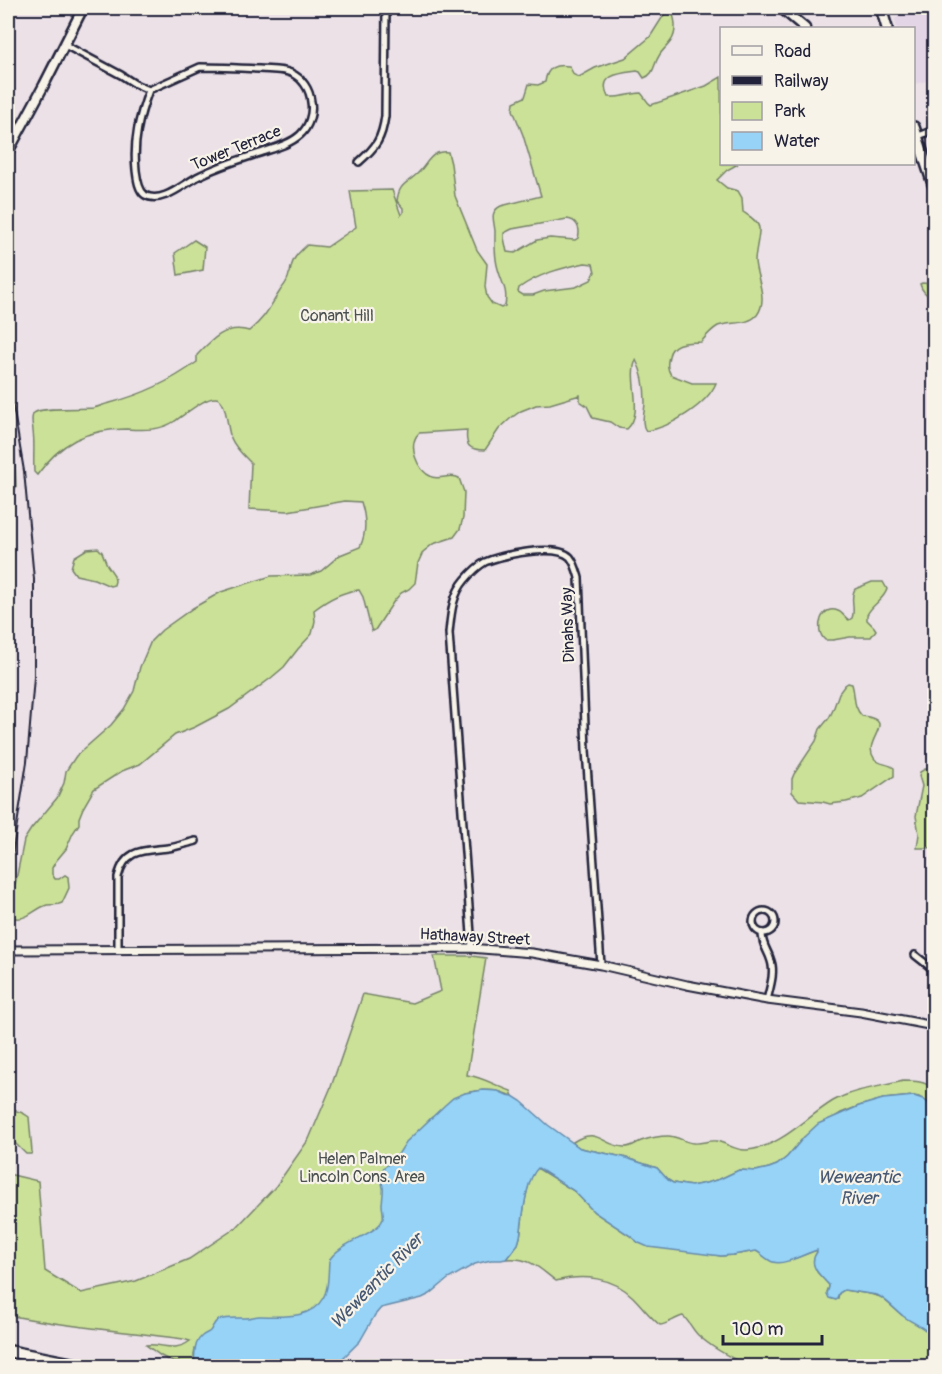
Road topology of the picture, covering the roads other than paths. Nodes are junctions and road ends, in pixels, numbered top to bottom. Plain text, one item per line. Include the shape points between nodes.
1 (83, 8) edge
2 (386, 8) edge
3 (781, 8) edge
4 (881, 8) edge
5 (804, 27) edge
6 (887, 27) edge
7 (65, 45) junction
8 (149, 90) junction
9 (934, 130) edge
10 (915, 132) edge
11 (8, 152) edge
12 (359, 162) dead end
13 (934, 187) edge
14 (196, 841) dead end
15 (762, 933) junction
16 (472, 948) junction
17 (8, 950) edge
18 (118, 950) junction
19 (915, 955) dead end
20 (601, 965) junction
21 (934, 970) edge
22 (768, 1000) junction
23 (934, 1026) edge
24 (8, 1351) edge
25 (84, 1366) edge

1 - 7 main road
2 - 12 street via 383,129 380,140
3 - 5 main road
4 - 6 main road
7 - 8 street
7 - 11 main road
8 - 8 street, Tower Terrace via 138,123 134,158 141,191 154,198 200,175 290,142 303,132 311,115 307,87 286,72 200,67
9 - 10 street
10 - 13 main road
14 - 18 street via 138,851 124,861 118,877
15 - 15 street via 753,919 765,911 774,916 775,924 772,930
15 - 22 street via 772,969
16 - 18 street, Hathaway Street
16 - 20 street, Hathaway Street
16 - 20 street, Dinahs Way via 450,652 451,610 464,581 483,563 511,553 561,552 571,558 579,578
17 - 18 street, Hathaway Street
19 - 21 street
20 - 22 street, Hathaway Street
22 - 23 street, Hathaway Street
24 - 25 highway

